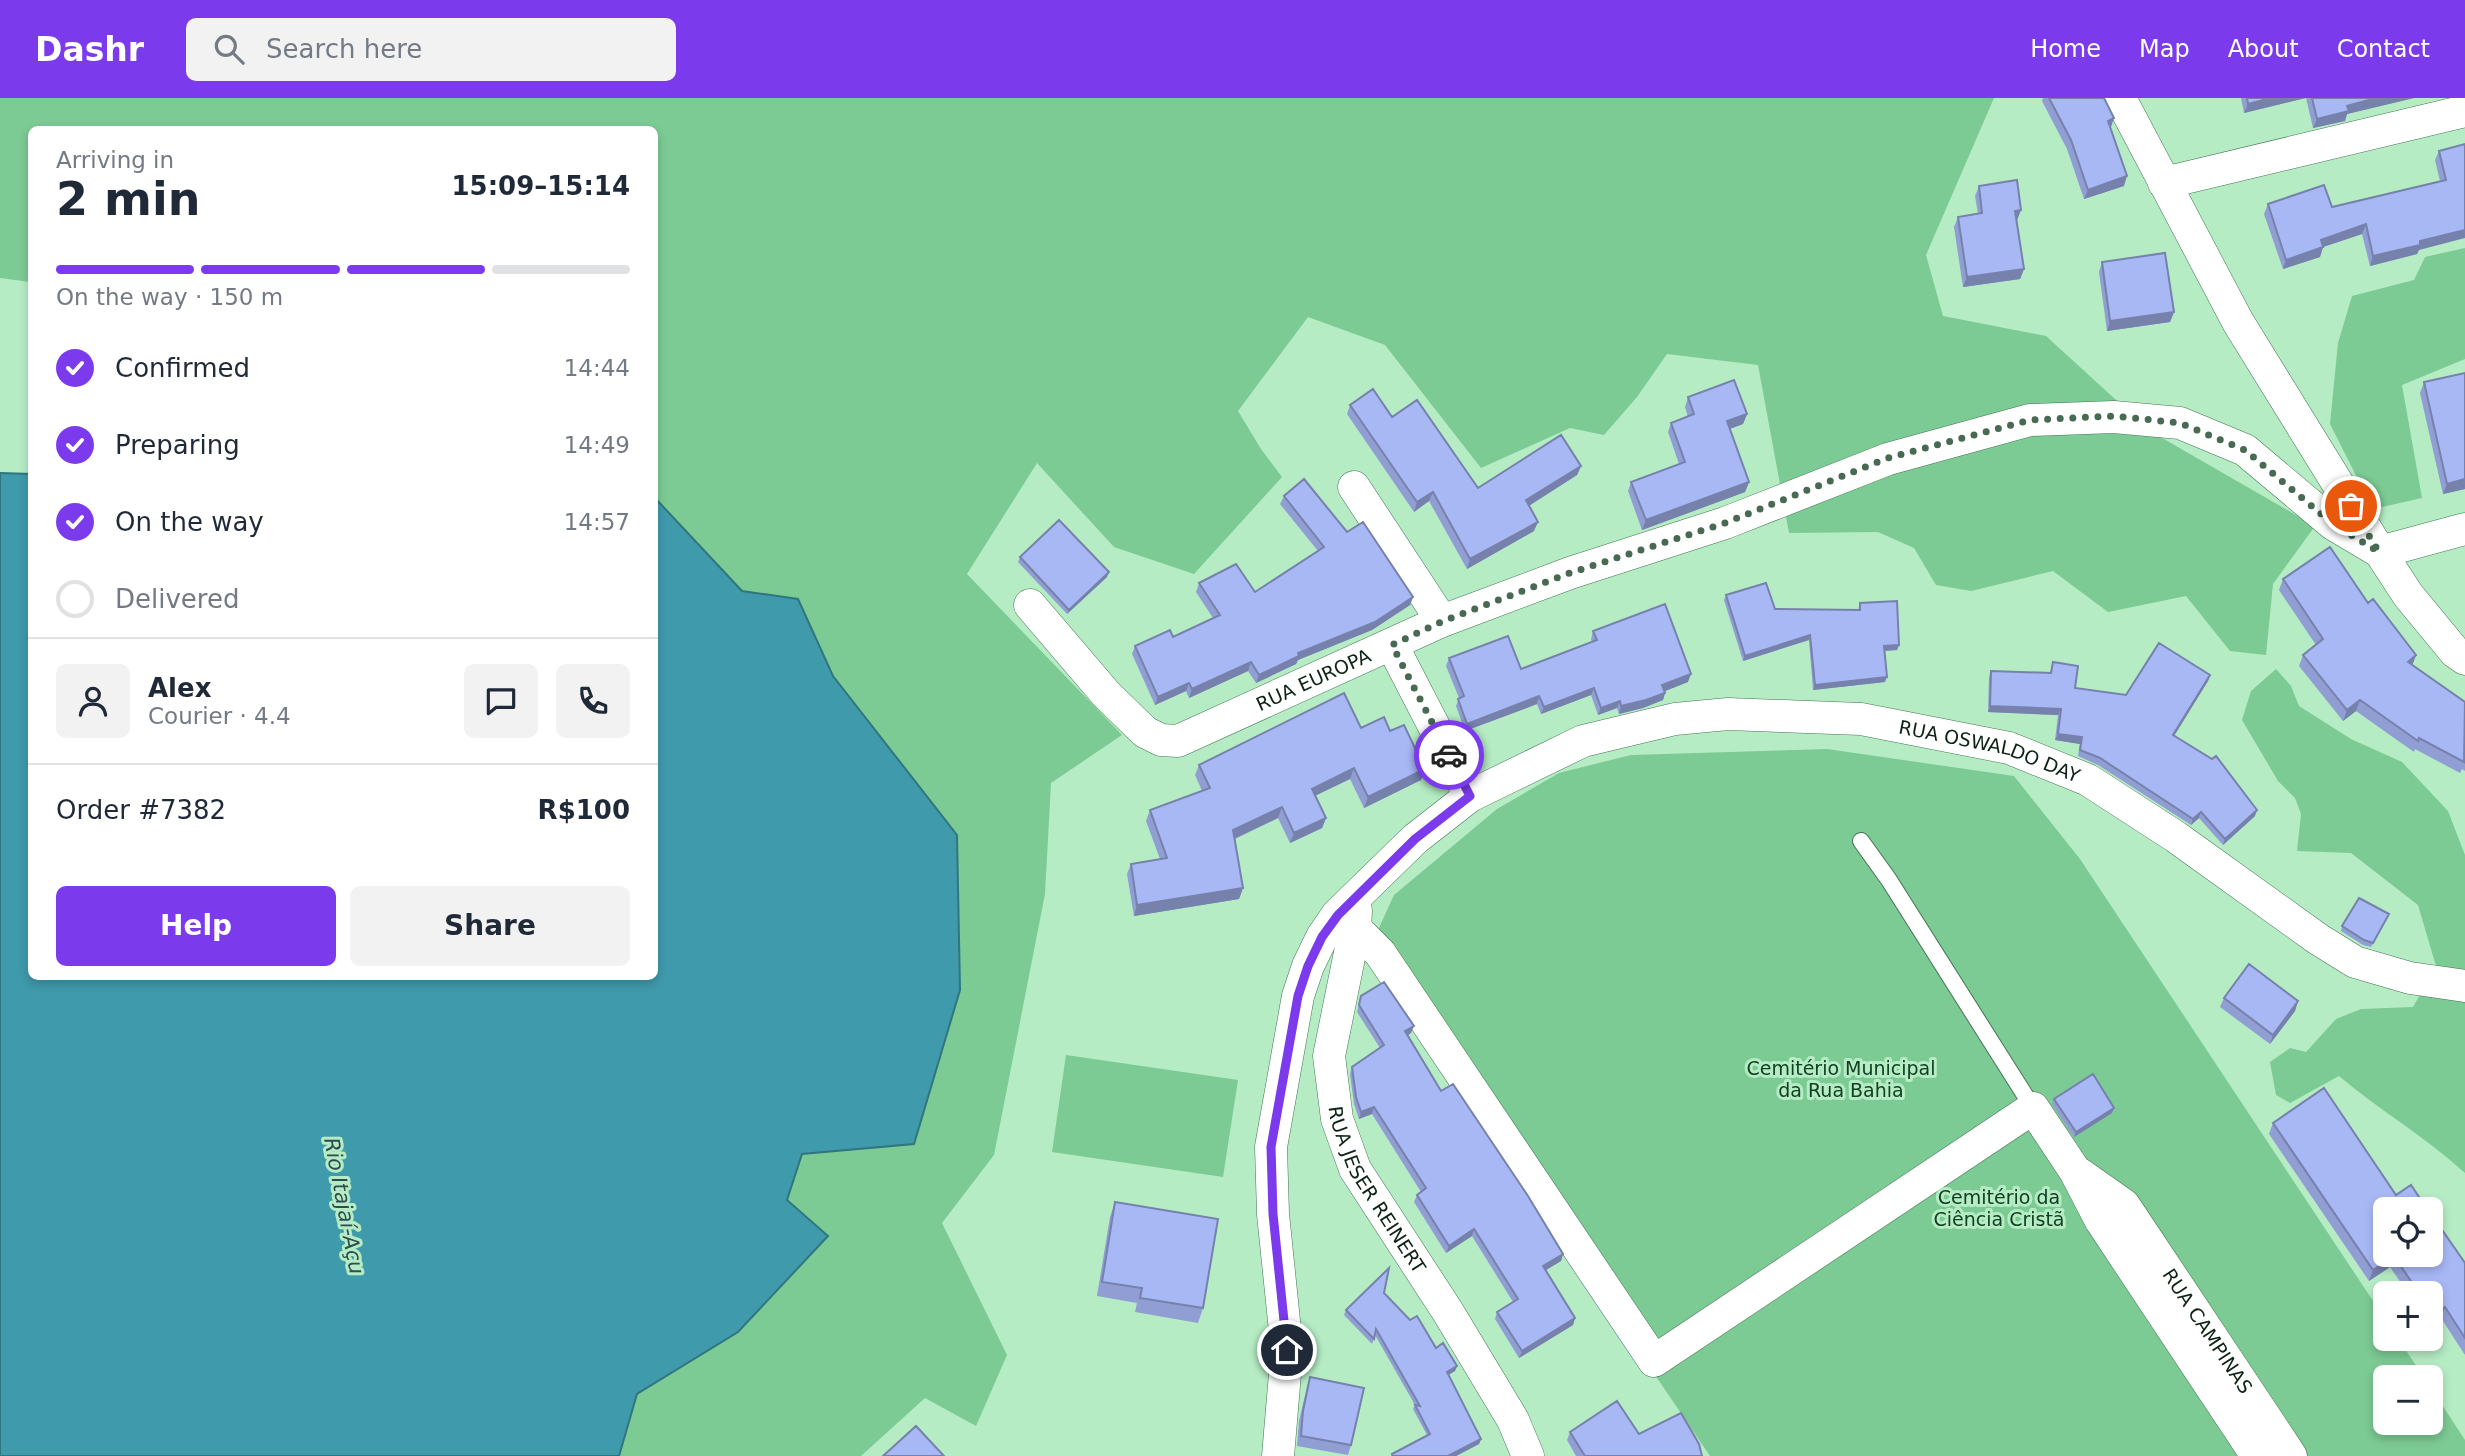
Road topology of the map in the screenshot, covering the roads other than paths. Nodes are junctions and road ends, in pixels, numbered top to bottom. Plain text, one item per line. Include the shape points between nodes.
1 (2120, 98) edge
2 (2465, 111) edge
3 (2164, 183) junction
4 (1354, 487) dead end
5 (2465, 529) edge
6 (2379, 552) junction
7 (1030, 605) dead end
8 (1443, 621) junction
9 (1392, 645) junction
10 (2465, 659) edge
11 (1470, 796) junction
12 (1861, 841) dead end
13 (1356, 896) junction
14 (1355, 928) junction
15 (2465, 986) edge
16 (2033, 1108) junction
17 (2112, 1213) junction
18 (1278, 1456) edge
19 (1528, 1456) edge
20 (2257, 1456) edge
21 (2291, 1456) edge

1 - 3 street
2 - 3 street
3 - 6 street via 2238,322
4 - 8 street
5 - 6 street
6 - 8 street, RUA EUROPA via 2333,524 2245,450 2180,423 2114,416 2030,420 1888,458 1725,523 1570,573
6 - 10 street via 2408,595
7 - 9 street, RUA EUROPA via 1106,694 1145,732 1161,740 1178,741
8 - 9 street, RUA EUROPA
9 - 11 street
11 - 13 street, RUA OSWALDO DAY via 1415,839
11 - 15 street, RUA OSWALDO DAY via 1583,741 1675,719 1728,714 1861,719 2009,748 2088,780 2355,962 2410,978
12 - 16 lane
13 - 14 street, RUA JESER REINERT
13 - 18 street, RUA OSWALDO DAY via 1322,937 1308,966 1298,996 1271,1147 1287,1350
14 - 16 street via 1380,953 1654,1361
14 - 19 street, RUA JESER REINERT via 1329,1056 1336,1119 1354,1169 1448,1312 1513,1420
16 - 17 street via 2075,1171
17 - 20 street, RUA CAMPINAS
17 - 21 street, RUA CAMPINAS

